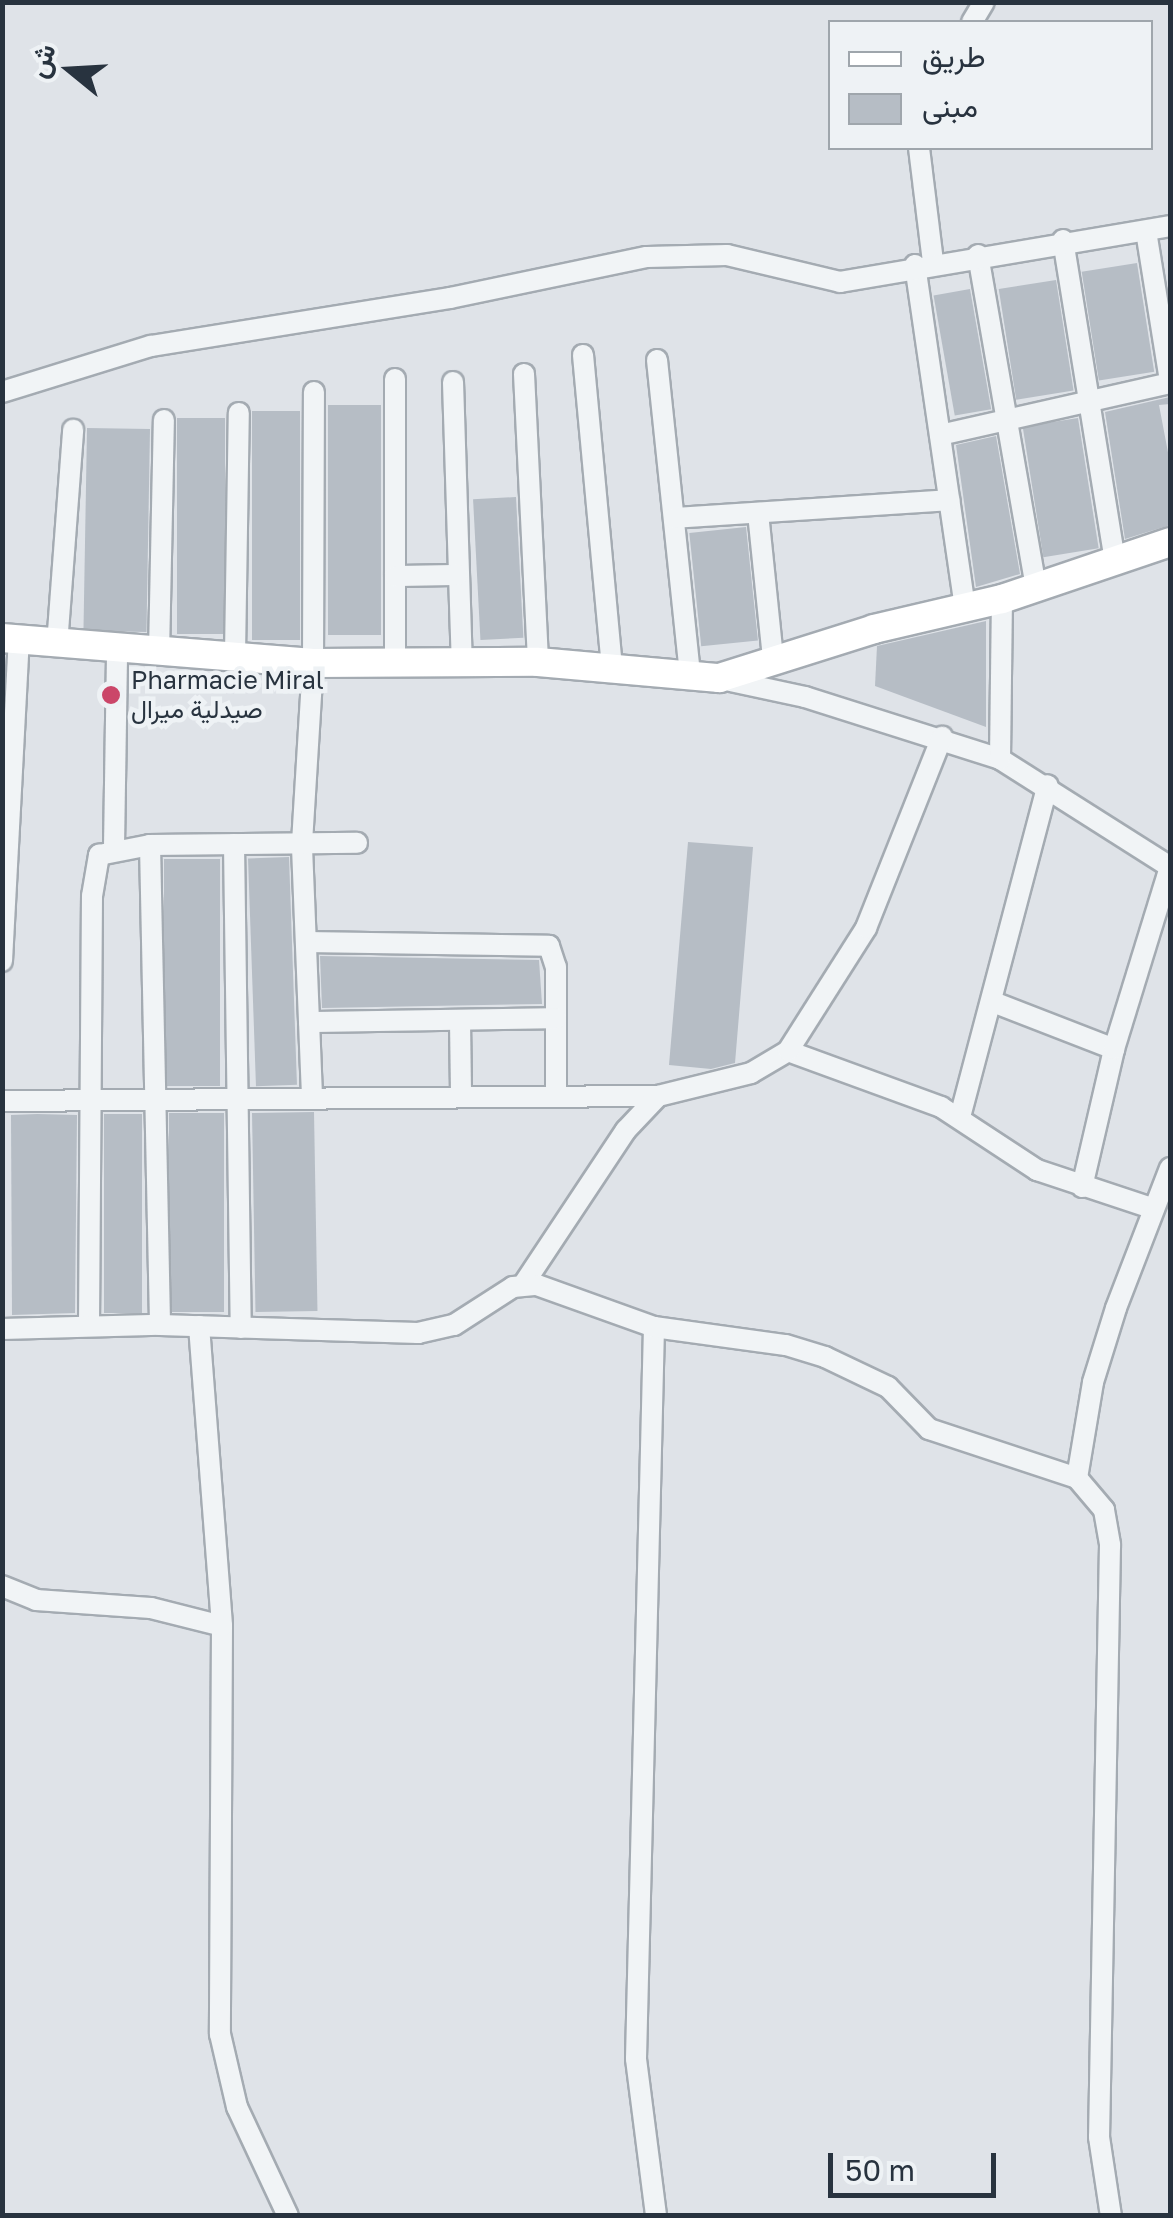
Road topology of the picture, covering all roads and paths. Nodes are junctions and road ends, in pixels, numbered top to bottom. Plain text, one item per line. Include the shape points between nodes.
1 (919, 150) edge
2 (1170, 226) edge
3 (1146, 230) junction
4 (1063, 240) junction
5 (978, 255) junction
6 (924, 264) junction
7 (583, 355) dead end
8 (657, 360) dead end
9 (524, 374) dead end
10 (394, 379) dead end
11 (453, 382) dead end
12 (1170, 382) edge
13 (2, 392) edge
14 (314, 392) dead end
15 (1090, 405) junction
16 (239, 413) dead end
17 (164, 420) dead end
18 (1007, 424) junction
19 (73, 430) dead end
20 (940, 436) junction
21 (949, 500) junction
22 (758, 512) junction
23 (674, 518) junction
24 (1170, 542) edge
25 (1115, 560) junction
26 (457, 575) junction
27 (395, 576) junction
28 (1036, 587) junction
29 (1002, 599) junction
30 (965, 609) junction
31 (10, 639) edge
32 (57, 646) junction
33 (118, 651) junction
34 (160, 653) junction
35 (235, 654) junction
36 (773, 658) junction
37 (395, 659) junction
38 (462, 662) junction
39 (538, 662) junction
40 (313, 663) junction
41 (612, 666) junction
42 (690, 673) junction
43 (719, 678) junction
44 (942, 737) junction
45 (1000, 759) junction
46 (1048, 785) junction
47 (302, 843) junction
48 (356, 843) dead end
49 (150, 844) junction
50 (234, 844) junction
51 (114, 847) junction
52 (1170, 867) edge
53 (306, 942) junction
54 (2, 961) edge
55 (993, 1002) junction
56 (556, 1018) junction
57 (460, 1021) junction
58 (309, 1022) junction
59 (1114, 1048) junction
60 (788, 1051) junction
61 (556, 1093) junction
62 (461, 1094) junction
63 (312, 1096) junction
64 (658, 1096) junction
65 (238, 1099) junction
66 (2, 1101) edge
67 (155, 1102) junction
68 (88, 1105) junction
69 (960, 1118) junction
70 (1170, 1168) edge
71 (1082, 1187) junction
72 (1154, 1209) junction
73 (523, 1285) junction
74 (160, 1325) junction
75 (89, 1326) junction
76 (200, 1326) junction
77 (654, 1327) junction
78 (241, 1328) junction
79 (2, 1329) edge
80 (1077, 1478) junction
81 (2, 1586) edge
82 (222, 1626) junction
83 (288, 2216) edge
84 (656, 2216) edge
85 (1111, 2216) edge

1 - 6 street
2 - 3 street
3 - 4 street
3 - 12 street
4 - 5 street
4 - 15 street
5 - 6 street
5 - 18 street
6 - 13 street via 840,282 727,255 648,258 151,346
6 - 20 street
7 - 41 street
8 - 23 street
9 - 39 street
10 - 27 street
11 - 26 street
12 - 15 street
14 - 40 street
15 - 18 street
15 - 25 street
16 - 35 street
17 - 34 street
18 - 20 street
18 - 28 street
19 - 32 street
20 - 21 street
21 - 22 street
21 - 30 street
22 - 23 street
22 - 36 street
23 - 42 street
24 - 25 street
25 - 28 street
26 - 27 street
26 - 38 street
27 - 37 street
28 - 29 street
29 - 30 street
29 - 45 street
30 - 36 street
31 - 32 street
31 - 54 street
32 - 33 street
33 - 34 street
33 - 51 street
34 - 35 street
35 - 40 street
36 - 43 street
37 - 38 street
37 - 40 street
38 - 39 street
39 - 41 street
40 - 47 street
41 - 42 street
42 - 43 street
43 - 44 street
44 - 45 street
44 - 60 street via 866,928
45 - 46 street
46 - 52 street
46 - 55 street
47 - 48 street
47 - 50 street
47 - 53 street
49 - 50 street
49 - 51 street
49 - 67 street
50 - 65 street
51 - 68 street via 99,855 92,896
52 - 59 street
53 - 56 street via 549,946 556,966
53 - 58 street
55 - 59 street
55 - 69 street
56 - 57 street
56 - 61 street
57 - 58 street
57 - 62 street
58 - 63 street
59 - 71 street
60 - 64 street via 750,1073
60 - 69 street
61 - 62 street
61 - 64 street
62 - 63 street
63 - 65 street
64 - 73 street via 616,1144
65 - 67 street
65 - 78 street
66 - 68 street
67 - 68 street
67 - 74 street
68 - 75 street
69 - 71 street via 1037,1170
70 - 72 street
71 - 72 street
72 - 80 street via 1094,1382
73 - 77 street via 553,1288
73 - 78 street via 436,1330 332,1335
74 - 75 street
74 - 76 street
75 - 79 street
76 - 78 street
76 - 82 street
77 - 80 street via 772,1342 825,1357 888,1387 929,1429
77 - 84 street via 636,2060
80 - 85 street via 1104,1510 1110,1545 1099,2136
81 - 82 street via 36,1600 150,1608
82 - 83 street via 220,2034 238,2108

